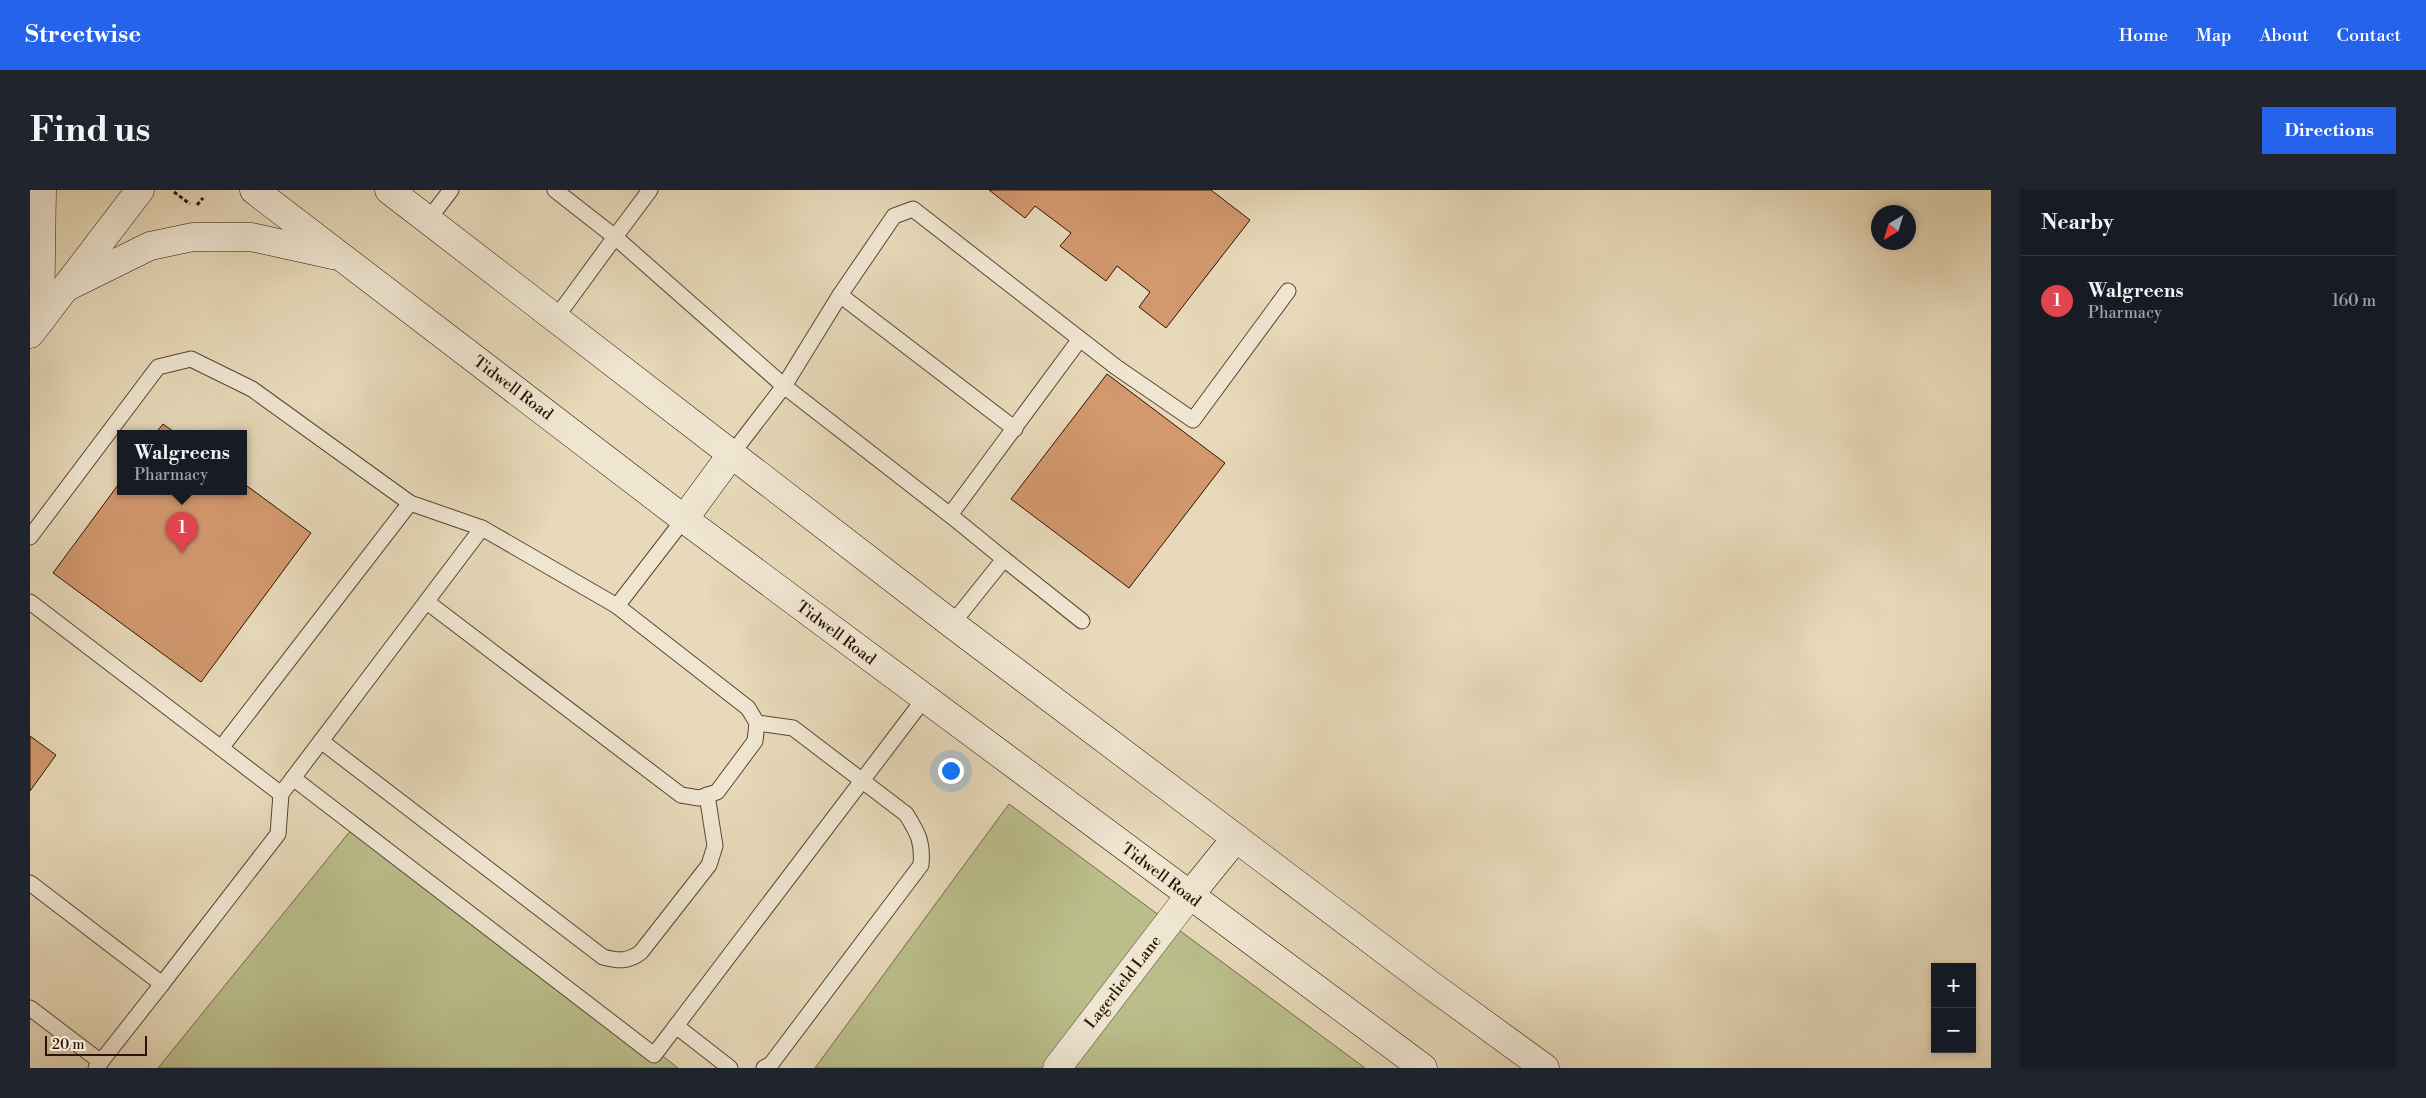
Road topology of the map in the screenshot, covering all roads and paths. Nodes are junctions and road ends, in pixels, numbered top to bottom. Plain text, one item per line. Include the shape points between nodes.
1 (42, 190) edge
2 (140, 190) edge
3 (254, 190) edge
4 (451, 190) edge
5 (555, 190) edge
6 (650, 190) edge
7 (391, 191) edge
8 (174, 192) dead end
9 (195, 208) dead end
10 (428, 220) junction
11 (615, 237) junction
12 (342, 257) junction
13 (65, 288) junction
14 (1288, 291) dead end
15 (840, 295) junction
16 (555, 319) junction
17 (35, 327) edge
18 (1080, 338) junction
19 (784, 386) junction
20 (1015, 429) junction
21 (731, 455) junction
22 (410, 503) junction
23 (950, 515) junction
24 (684, 519) junction
25 (482, 528) junction
26 (30, 537) edge
27 (1004, 559) junction
28 (30, 602) edge
29 (426, 602) junction
30 (617, 606) junction
31 (1082, 621) dead end
32 (952, 624) junction
33 (924, 698) junction
34 (757, 724) junction
35 (321, 742) junction
36 (221, 748) junction
37 (293, 778) junction
38 (862, 781) junction
39 (281, 794) junction
40 (707, 795) junction
41 (1236, 838) junction
42 (30, 883) edge
43 (1189, 896) junction
44 (162, 984) junction
45 (30, 1008) edge
46 (676, 1026) junction
47 (98, 1065) edge
48 (730, 1068) edge
49 (764, 1068) edge
50 (1057, 1068) edge
51 (1423, 1068) edge
52 (1546, 1068) edge

1 - 17 main road
2 - 13 main road
3 - 12 main road, Tidwell Road
4 - 10 lane
5 - 11 lane
6 - 11 lane
7 - 10 main road
8 - 9 path
10 - 16 main road
11 - 16 lane
11 - 19 lane
12 - 13 main road via 251,237 193,237 150,246
12 - 24 main road, Tidwell Road
13 - 17 main road
14 - 18 lane via 1193,420
15 - 18 lane via 894,216 913,209
15 - 19 lane
15 - 20 lane
16 - 21 main road
18 - 20 lane
19 - 21 lane
19 - 23 lane
20 - 23 lane
21 - 24 main road
21 - 32 main road
22 - 25 lane
22 - 26 lane via 252,389 191,359 158,367
22 - 36 lane
23 - 27 lane
24 - 30 lane
24 - 33 main road, Tidwell Road
25 - 29 lane
25 - 30 lane
27 - 31 lane
27 - 32 lane
28 - 36 lane
29 - 35 lane
29 - 40 lane via 681,795 699,798
30 - 34 lane via 748,708
32 - 41 main road
33 - 38 lane
33 - 43 main road, Tidwell Road
34 - 38 lane via 793,728
34 - 40 lane via 756,741 717,792
35 - 37 lane
35 - 40 lane via 603,957 618,961 631,960 641,952 709,864 715,846
36 - 39 lane
37 - 39 lane
37 - 46 lane via 654,1055
38 - 46 lane
38 - 49 lane via 906,814 922,848 921,865 771,1064
39 - 44 lane via 278,834
41 - 43 main road, Lagerlield Lane
41 - 52 main road
42 - 44 lane
43 - 50 main road, Lagerlield Lane
43 - 51 main road, Tidwell Road
44 - 47 lane
45 - 47 lane
46 - 48 lane

